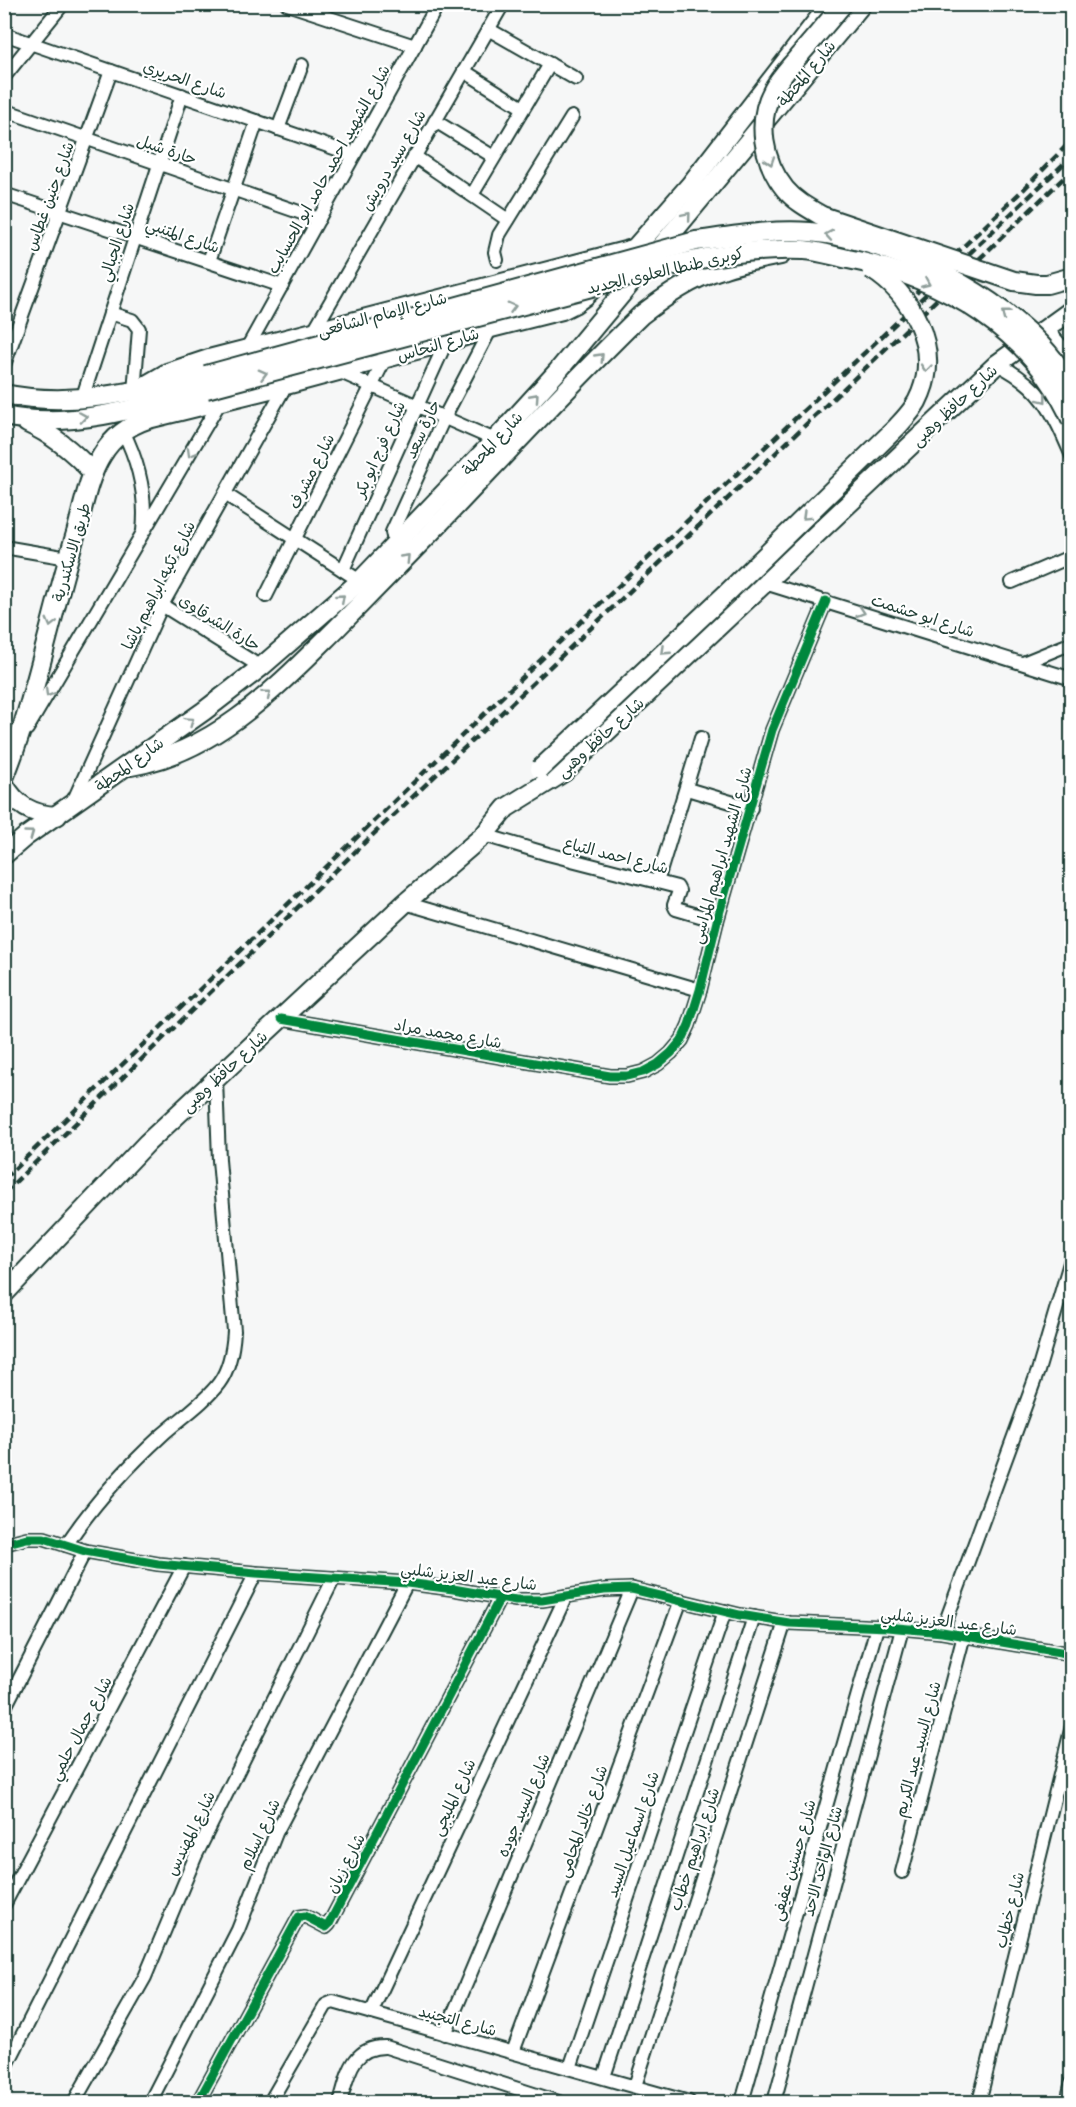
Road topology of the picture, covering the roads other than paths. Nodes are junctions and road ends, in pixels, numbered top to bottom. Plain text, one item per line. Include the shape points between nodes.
1 (63, 4) edge
2 (287, 4) edge
3 (438, 4) edge
4 (503, 4) edge
5 (830, 4) edge
6 (843, 4) edge
7 (862, 4) edge
8 (488, 29) junction
9 (4, 34) edge
10 (32, 43) junction
11 (415, 46) junction
12 (550, 64) junction
13 (302, 65) dead end
14 (111, 71) junction
15 (464, 71) junction
16 (4, 77) edge
17 (576, 79) dead end
18 (182, 95) junction
19 (524, 108) junction
20 (4, 110) edge
21 (572, 117) dead end
22 (257, 121) junction
23 (435, 121) junction
24 (278, 129) junction
25 (87, 139) junction
26 (354, 155) junction
27 (414, 156) junction
28 (494, 157) junction
29 (159, 164) junction
30 (234, 189) junction
31 (4, 194) edge
32 (472, 195) junction
33 (62, 212) junction
34 (319, 219) junction
35 (508, 220) junction
36 (135, 237) junction
37 (635, 248) junction
38 (806, 250) junction
39 (850, 259) junction
40 (497, 260) dead end
41 (209, 261) junction
42 (1071, 277) edge
43 (282, 286) junction
44 (574, 304) junction
45 (1071, 310) edge
46 (110, 313) junction
47 (596, 326) junction
48 (490, 328) junction
49 (1046, 328) junction
50 (313, 332) junction
51 (446, 342) junction
52 (246, 350) junction
53 (385, 359) junction
54 (1071, 362) edge
55 (997, 364) junction
56 (4, 366) edge
57 (338, 371) junction
58 (206, 382) junction
59 (286, 386) junction
60 (371, 387) junction
61 (1071, 389) edge
62 (134, 392) junction
63 (4, 394) edge
64 (82, 399) junction
65 (220, 402) junction
66 (417, 406) junction
67 (11, 418) edge
68 (444, 418) junction
69 (1071, 421) edge
70 (123, 431) junction
71 (495, 440) junction
72 (1071, 456) edge
73 (93, 473) junction
74 (225, 494) junction
75 (142, 537) junction
76 (295, 540) junction
77 (395, 546) junction
78 (4, 547) edge
79 (1071, 556) edge
80 (68, 558) junction
81 (343, 570) junction
82 (360, 581) junction
83 (1012, 582) dead end
84 (765, 583) junction
85 (266, 596) dead end
86 (826, 601) junction
87 (162, 605) junction
88 (1071, 643) edge
89 (1023, 663) junction
90 (261, 667) junction
91 (1071, 679) edge
92 (701, 738) dead end
93 (16, 747) junction
94 (124, 767) junction
95 (4, 778) edge
96 (4, 784) edge
97 (687, 789) junction
98 (506, 808) junction
99 (751, 808) junction
100 (64, 811) junction
101 (484, 835) junction
102 (4, 855) edge
103 (657, 882) junction
104 (405, 903) junction
105 (717, 921) junction
106 (700, 990) junction
107 (281, 1019) junction
108 (610, 1076) joint
109 (216, 1079) junction
110 (1071, 1256) edge
111 (4, 1294) edge
112 (4, 1544) edge
113 (66, 1545) junction
114 (85, 1551) junction
115 (184, 1566) junction
116 (256, 1573) junction
117 (334, 1578) junction
118 (408, 1583) junction
119 (632, 1589) junction
120 (566, 1596) junction
121 (500, 1598) junction
122 (681, 1600) junction
123 (725, 1611) junction
124 (754, 1617) junction
125 (785, 1622) junction
126 (877, 1627) junction
127 (902, 1629) junction
128 (942, 1632) junction
129 (964, 1635) junction
130 (1071, 1654) edge
131 (4, 1709) edge
132 (1071, 1726) edge
133 (902, 1872) dead end
134 (4, 1905) edge
135 (371, 2013) junction
136 (445, 2034) junction
137 (513, 2052) junction
138 (570, 2068) junction
139 (4, 2071) edge
140 (604, 2078) junction
141 (1071, 2081) edge
142 (635, 2086) junction
143 (74, 2103) edge
144 (150, 2103) edge
145 (198, 2103) edge
146 (270, 2103) edge
147 (340, 2103) edge
148 (559, 2103) edge
149 (689, 2103) edge
150 (742, 2103) edge
151 (774, 2103) edge
152 (979, 2103) edge
153 (1066, 2103) edge

1 - 10 street
2 - 11 street
3 - 11 street, شارع الشهيد احمد حامد ابو الحسايب
4 - 8 street, شارع سيد درويش
5 - 37 main road, شارع المحطة via 690,185
6 -> 42 main road, bridge via 778,80 768,101 763,131 766,150 786,190 822,216 997,276 1036,284
47 -> 7 main road, شارع المحطة
8 - 12 street
8 - 15 street, شارع سيد درويش
9 - 10 street, شارع الحريري
10 - 14 street, شارع الحريري
10 - 16 street
11 - 26 street, شارع الشهيد احمد حامد ابو الحسايب
12 - 17 street
12 - 19 street
13 - 24 street
14 - 18 street, شارع الحريري
14 - 25 street, شارع حنين غطاس
15 - 19 street
15 - 23 street, شارع سيد درويش
18 - 22 street, شارع الحريري
18 - 29 street, شارع الجبالي
19 - 28 street
20 - 25 street, حارة شبل
21 - 35 street
22 - 24 street, شارع الحريري
22 - 30 street
23 - 27 street, شارع سيد درويش
23 - 28 street
24 - 26 street, شارع الحريري
25 - 29 street, حارة شبل
25 - 33 street, شارع حنين غطاس
26 - 34 street, شارع الشهيد احمد حامد ابو الحسايب
27 - 32 street
27 - 50 street, شارع سيد درويش
28 - 32 street
29 - 30 street, حارة شبل
29 - 36 street, شارع الجبالي
30 - 34 street, حارة شبل
30 - 41 street
31 - 33 street, شارع المتنبي
32 - 35 street
33 - 36 street, شارع المتنبي
33 - 56 street, شارع حنين غطاس
34 - 43 street, شارع الشهيد احمد حامد ابو الحسايب
35 - 40 street via 496,243
36 - 41 street, شارع المتنبي
36 - 46 street, شارع الجبالي
37 - 44 main road, شارع النحاس
37 - 50 main road, شارع الإمام الشافعى
38 - 39 main road, كوبرى طنطا العلوى الجديد, bridge
58 -> 38 main road, كوبرى طنطا العلوى الجديد, bridge via 682,263 747,251
94 -> 38 main road, bridge via 158,760 206,740 271,692 400,565 641,315 665,297 720,269
39 -> 69 main road, كوبرى طنطا العلوى الجديد, bridge via 932,285 983,314 1041,368
39 -> 98 main road, bridge via 884,277 910,305 918,322 927,370 915,406 736,584 540,769
41 - 43 street, شارع المتنبي
43 - 52 street, شارع الشهيد احمد حامد ابو الحسايب
44 - 47 main road via 588,312
44 - 48 main road, شارع النحاس
45 - 49 main road, شارع حافظ وهبى
46 - 62 street via 132,320 139,329
46 - 64 street, شارع الجبالي
71 -> 47 main road, شارع المحطة
48 - 51 main road, شارع النحاس
48 - 68 street, حارة سعد
49 - 54 street
49 - 55 main road, شارع حافظ وهبى
50 - 52 main road, شارع الإمام الشافعى
51 - 53 main road, شارع النحاس
51 - 66 street, شارع فرج ابو بكر
52 - 62 main road, شارع الإمام الشافعى via 167,373
53 - 57 main road, شارع النحاس
53 - 60 street, شارع مشرف
55 -> 72 street via 1024,379 1046,401
55 - 84 main road, شارع حافظ وهبى
57 - 59 main road, شارع النحاس
57 - 60 street
61 -> 58 main road, كوبرى طنطا العلوى الجديد, bridge via 1065,375 1027,333 992,303 947,276 890,250 810,232 745,234 696,241
58 - 62 main road, شارع الإمام الشافعى
67 -> 58 main road via 81,418 132,408
59 - 65 main road, شارع النحاس
59 - 74 street, شارع تكيه ابراهيم باشا
60 - 66 street
60 - 76 street, شارع مشرف
62 - 64 main road, شارع الإمام الشافعى
63 - 64 main road, شارع الإمام الشافعى via 53,401
65 - 70 main road, طريق الاسكندرية via 147,419
65 -> 75 street
66 - 68 street
66 - 81 street, شارع فرج ابو بكر
67 - 73 main road via 39,428 59,441
68 - 71 street
68 - 77 street, حارة سعد via 392,532
70 - 73 main road, طريق الاسكندرية via 112,440
70 - 75 street via 142,482
71 - 77 main road, شارع المحطة
73 - 80 main road, طريق الاسكندرية
74 - 76 street
74 - 87 street, شارع تكيه ابراهيم باشا
75 -> 93 street
76 - 81 street
76 - 85 street, شارع مشرف
77 - 82 main road, شارع المحطة
78 - 80 street
79 - 83 street
80 -> 93 main road, طريق الاسكندرية
81 - 82 street
90 -> 82 main road, شارع المحطة
84 - 86 street, شارع ابو حشمت
84 - 98 main road, شارع حافظ وهبى via 564,772
86 -> 89 street, شارع ابو حشمت
86 - 99 street, شارع الشهيد ابراهيم المراسى via 772,730
87 - 90 street, حارة الشرقاوى
87 - 100 street, شارع تكيه ابراهيم باشا
88 - 89 street
89 - 91 street, شارع ابو حشمت
94 -> 90 main road, شارع المحطة
92 - 97 street
93 - 95 main road, طريق الاسكندرية
94 - 100 main road, شارع المحطة
96 - 100 main road via 24,808 45,816
97 - 99 street
97 - 103 street
98 - 101 main road, شارع حافظ وهبى
99 - 105 street, شارع الشهيد ابراهيم المراسى
102 -> 100 main road
101 - 103 street, شارع احمد التباع
101 - 104 main road, شارع حافظ وهبى
103 - 105 street, شارع احمد التباع via 678,889 676,909
104 - 106 street
104 - 107 main road, شارع حافظ وهبى
105 - 106 street, شارع الشهيد ابراهيم المراسى
106 - 108 street, شارع الشهيد ابراهيم المراسى via 689,1025 671,1053 643,1071
107 - 108 street, شارع محمد مراد
107 - 109 main road, شارع حافظ وهبى
109 - 111 main road, شارع حافظ وهبى via 147,1143
109 - 113 street via 233,1349 220,1382 109,1486
110 - 128 street via 1034,1382
112 - 113 street, شارع عبد العزيز شلبي via 44,1538
113 - 114 street, شارع عبد العزيز شلبي
114 - 115 street, شارع عبد العزيز شلبي
114 - 131 street
115 - 116 street, شارع عبد العزيز شلبي
115 - 134 street, شارع جمال حلمي
116 - 117 street, شارع عبد العزيز شلبي
116 - 139 street
117 - 118 street, شارع عبد العزيز شلبي
117 - 143 street, شارع المهندس via 196,1855 146,1977
118 - 121 street, شارع عبد العزيز شلبي
118 - 144 street, شارع اسلام via 276,1833 238,1930
119 - 120 street, شارع عبد العزيز شلبي
119 - 122 street, شارع عبد العزيز شلبي
119 - 136 street, شارع السيد جوده
120 - 121 street, شارع عبد العزيز شلبي via 535,1600
120 - 135 street, شارع المليجى
121 - 145 street, شارع زيان via 329,1924 326,1927 305,1916 299,1917
122 - 123 street, شارع عبد العزيز شلبي
122 - 137 street, شارع خالد المحامى
123 - 124 street, شارع عبد العزيز شلبي
123 - 138 street, شارع اسماعيل السيد
124 - 125 street, شارع عبد العزيز شلبي
124 - 140 street
125 - 126 street, شارع عبد العزيز شلبي
125 - 142 street, شارع ابراهيم خطاب
126 - 127 street, شارع عبد العزيز شلبي
126 - 150 street, شارع حسنين عفيفى
127 - 128 street, شارع عبد العزيز شلبي
127 - 151 street, شارع الواحد الاحد
128 - 129 street, شارع عبد العزيز شلبي
129 - 130 street, شارع عبد العزيز شلبي
129 - 133 street, شارع السيد عبد الكريم
132 - 152 street, شارع خطاب
135 - 136 street, شارع التجنيد
135 - 146 street, شارع التجنيد via 337,2003 326,2006
136 - 137 street, شارع التجنيد
137 - 138 street, شارع التجنيد
138 - 140 street, شارع التجنيد
140 - 142 street, شارع التجنيد
141 - 153 street
142 - 149 street, شارع التجنيد
147 - 148 street via 353,2063 362,2053 386,2047

